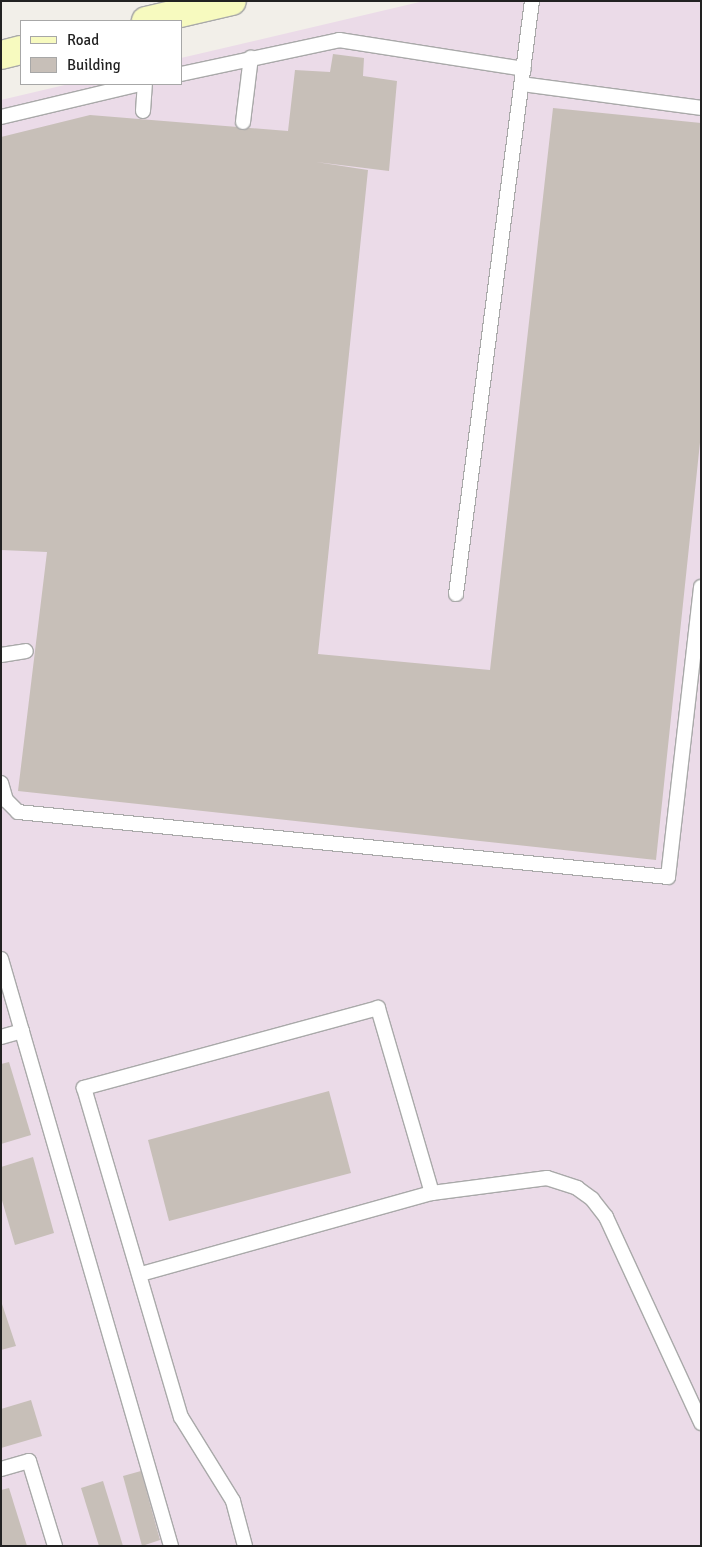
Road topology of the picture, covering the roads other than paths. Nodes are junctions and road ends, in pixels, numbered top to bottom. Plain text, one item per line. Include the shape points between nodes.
1 (232, 1) edge
2 (532, 1) edge
3 (150, 20) edge
4 (20, 50) edge
5 (1, 55) edge
6 (251, 57) junction
7 (524, 69) junction
8 (182, 74) edge
9 (522, 84) junction
10 (136, 85) edge
11 (145, 85) edge
12 (701, 108) edge
13 (143, 111) dead end
14 (1, 117) edge
15 (243, 122) dead end
16 (701, 587) edge
17 (456, 594) dead end
18 (26, 652) dead end
19 (1, 655) edge
20 (1, 783) edge
21 (1, 959) edge
22 (22, 1031) junction
23 (1, 1037) edge
24 (432, 1193) junction
25 (141, 1274) junction
26 (701, 1423) edge
27 (1, 1469) edge
28 (55, 1546) edge
29 (171, 1546) edge
30 (245, 1546) edge

1 - 3 street
2 - 7 lane
4 - 5 street
6 - 7 lane via 338,40
6 - 8 lane
6 - 15 lane
7 - 9 lane
9 - 12 lane
9 - 17 lane
10 - 14 lane
11 - 13 lane
16 - 20 lane via 668,877 18,812 6,800
18 - 19 lane
21 - 22 lane
22 - 23 lane
22 - 29 lane
24 - 25 lane
24 - 25 lane via 378,1008 84,1088
24 - 26 lane via 547,1178 577,1188 592,1199 606,1217
25 - 30 lane via 181,1417 233,1501
27 - 28 lane via 29,1461

